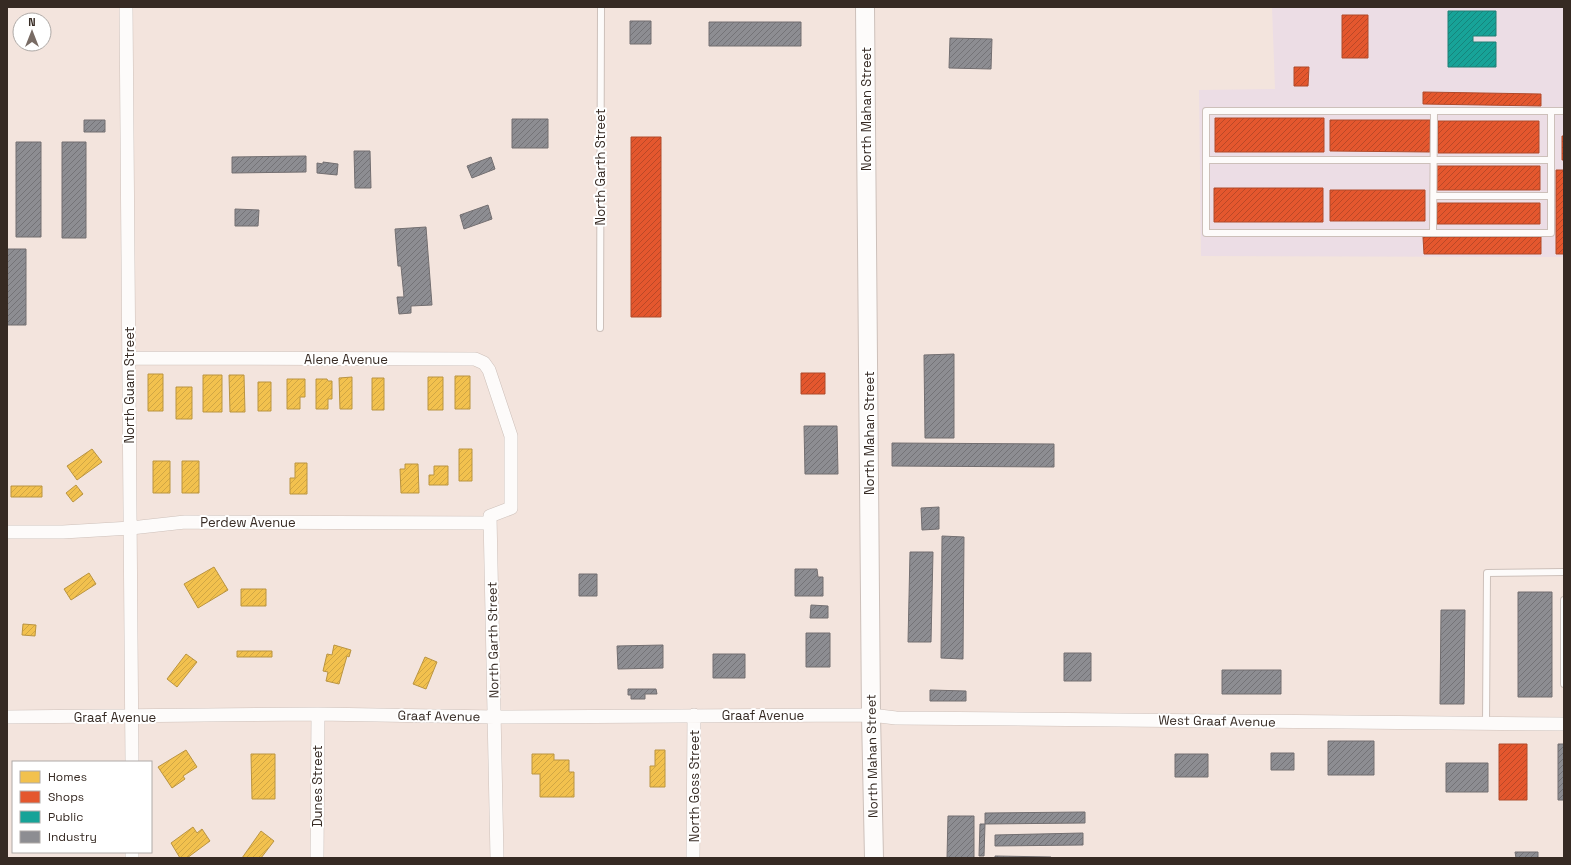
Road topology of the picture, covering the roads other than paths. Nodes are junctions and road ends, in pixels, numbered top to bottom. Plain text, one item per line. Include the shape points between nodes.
1 (126, 7) edge
2 (601, 7) edge
3 (865, 7) edge
4 (1434, 111) junction
5 (1551, 111) junction
6 (1564, 111) edge
7 (1207, 160) junction
8 (1434, 160) junction
9 (1551, 160) junction
10 (1434, 196) junction
11 (1551, 196) junction
12 (1433, 233) junction
13 (600, 328) dead end
14 (129, 358) junction
15 (490, 523) junction
16 (131, 528) junction
17 (7, 532) edge
18 (1564, 572) edge
19 (1564, 600) edge
20 (1564, 684) edge
21 (318, 714) junction
22 (871, 714) junction
23 (694, 715) junction
24 (7, 717) edge
25 (132, 717) junction
26 (495, 717) junction
27 (1486, 724) junction
28 (1564, 724) edge
29 (132, 761) edge
30 (317, 858) edge
31 (497, 858) edge
32 (693, 858) edge
33 (874, 858) edge

1 - 14 street, North Guam Street
2 - 13 lane, North Garth Street
3 - 22 street, North Mahan Street
4 - 5 lane
4 - 7 lane via 1206,111
4 - 8 lane
5 - 6 lane
5 - 9 lane
7 - 8 lane
7 - 12 lane via 1206,233
8 - 9 lane
8 - 10 lane
9 - 11 lane
10 - 11 lane
10 - 12 lane
11 - 12 lane via 1551,233
14 - 15 street, Alene Avenue via 475,359 484,363 489,370 511,436 511,508 490,516
14 - 16 street, North Guam Street
15 - 16 street, Perdew Avenue via 185,522
15 - 26 street, North Garth Street
16 - 17 street, Perdew Avenue
16 - 25 street, North Guam Street
18 - 27 lane via 1487,573
19 - 20 lane
21 - 25 street, Graaf Avenue
21 - 26 street, Graaf Avenue
21 - 30 street, Dunes Street
22 - 23 street, Graaf Avenue
22 - 27 street, West Graaf Avenue via 896,718
22 - 33 street, North Mahan Street
23 - 26 street, Graaf Avenue
23 - 32 street, North Goss Street
24 - 25 street, Graaf Avenue
25 - 29 street, North Guam Street
26 - 31 street, North Garth Street
27 - 28 street, West Graaf Avenue

